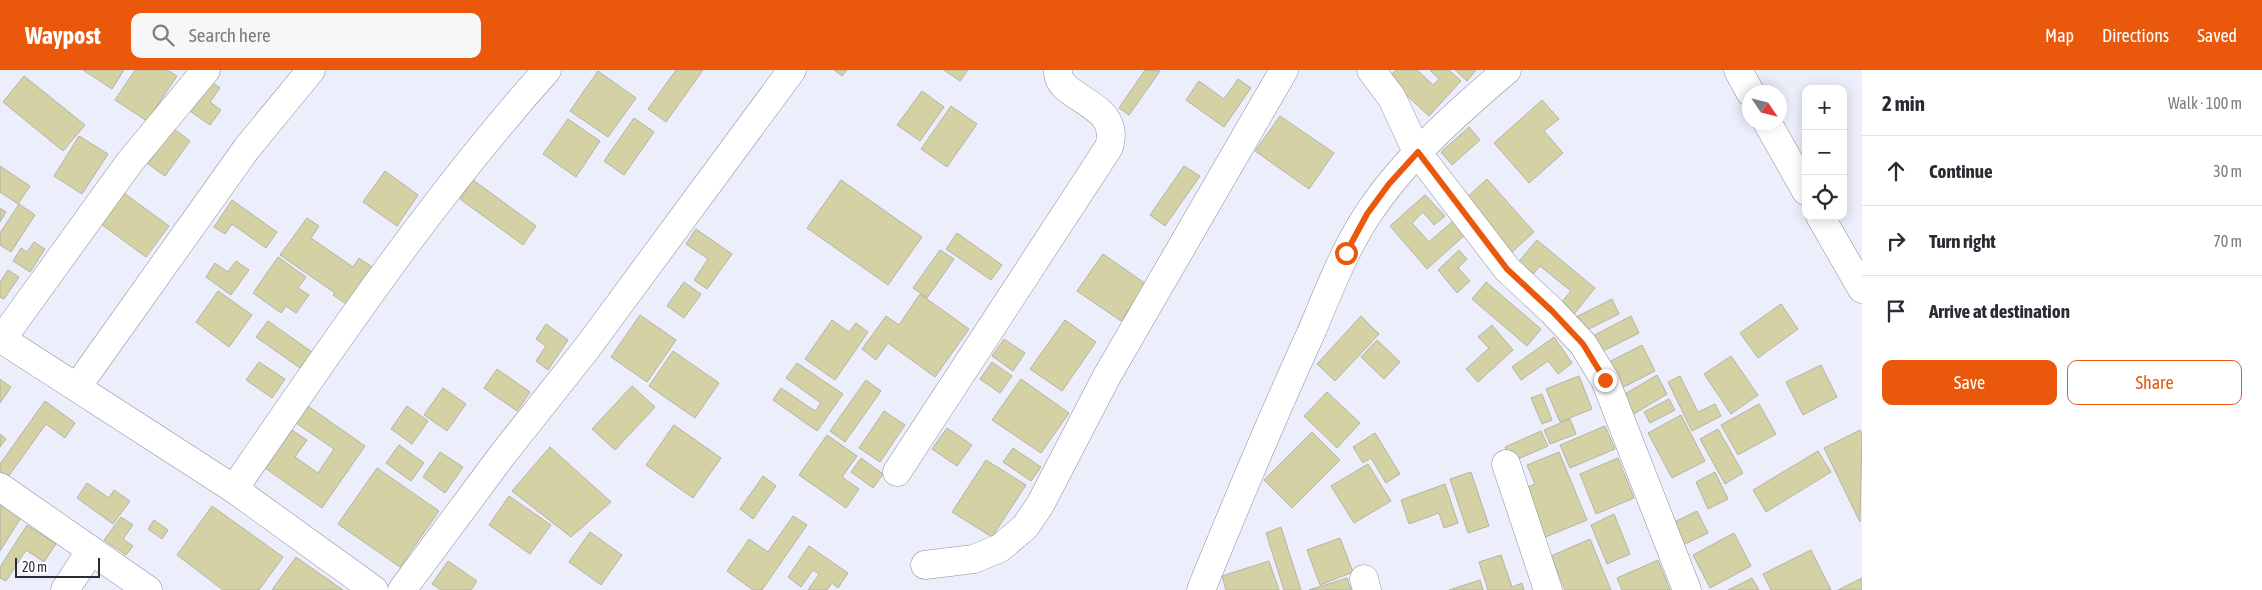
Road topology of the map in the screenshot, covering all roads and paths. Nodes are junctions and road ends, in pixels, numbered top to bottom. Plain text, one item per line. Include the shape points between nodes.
1 (206, 70) edge
2 (311, 70) edge
3 (547, 70) edge
4 (792, 70) edge
5 (1058, 70) edge
6 (1284, 70) edge
7 (1371, 70) edge
8 (1507, 70) edge
9 (1738, 70) edge
10 (1746, 85) edge
11 (1772, 130) edge
12 (1418, 152) junction
13 (1802, 184) edge
14 (1822, 220) edge
15 (1862, 289) edge
16 (1, 339) edge
17 (77, 387) junction
18 (1506, 464) dead end
19 (897, 472) dead end
20 (0, 487) edge
21 (234, 488) junction
22 (91, 550) junction
23 (925, 565) dead end
24 (65, 590) edge
25 (148, 590) edge
26 (374, 590) edge
27 (402, 590) edge
28 (1201, 590) edge
29 (1548, 590) edge
30 (1687, 590) edge

1 - 16 street via 129,164
2 - 17 street via 247,148
3 - 21 street via 442,198 341,333
4 - 27 street via 587,348
5 - 19 street via 1062,84 1110,123 1112,136 1109,147
6 - 23 street via 1107,376 1025,528 1000,548 974,559
7 - 12 street via 1392,98
8 - 12 street
9 - 10 street
11 - 13 street
12 - 28 street via 1367,214 1346,253
12 - 30 street via 1507,269 1583,344 1605,380
14 - 15 street
16 - 17 street
17 - 21 street
18 - 29 street
20 - 22 street
21 - 26 street
22 - 24 street
22 - 25 street

